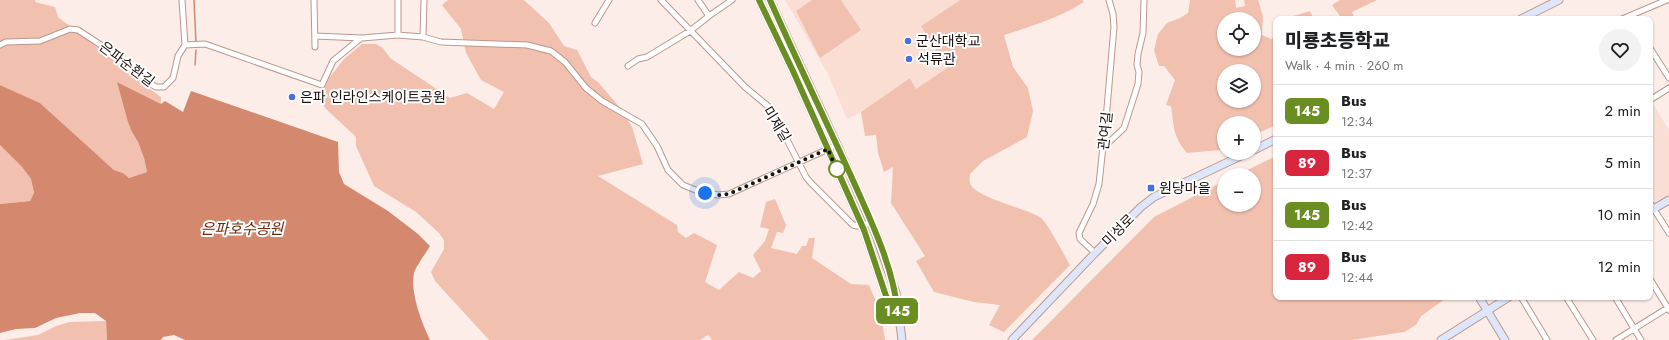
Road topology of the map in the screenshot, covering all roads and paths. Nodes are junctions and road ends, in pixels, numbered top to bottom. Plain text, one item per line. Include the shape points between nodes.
1 (182, 0) edge
2 (314, 0) edge
3 (398, 0) edge
4 (424, 0) edge
5 (609, 0) edge
6 (661, 0) edge
7 (698, 0) edge
8 (732, 0) edge
9 (759, 0) edge
10 (770, 0) edge
11 (1109, 0) edge
12 (1144, 0) edge
13 (1559, 0) edge
14 (1666, 0) edge
15 (726, 1) edge
16 (1669, 7) edge
17 (709, 16) junction
18 (1534, 16) edge
19 (1632, 16) edge
20 (595, 23) dead end
21 (690, 31) junction
22 (398, 35) junction
23 (315, 36) junction
24 (423, 37) junction
25 (362, 38) junction
26 (0, 45) edge
27 (185, 45) junction
28 (315, 47) dead end
29 (1653, 53) edge
30 (628, 66) dead end
31 (1669, 78) edge
32 (1669, 88) edge
33 (1653, 98) edge
34 (1273, 140) edge
35 (837, 145) junction
36 (1261, 146) edge
37 (1103, 148) junction
38 (828, 149) junction
39 (1233, 160) edge
40 (799, 162) junction
41 (1669, 200) edge
42 (1653, 207) edge
43 (1653, 211) edge
44 (871, 223) junction
45 (862, 225) junction
46 (1669, 233) edge
47 (1095, 253) junction
48 (1653, 284) edge
49 (1481, 300) edge
50 (1504, 300) edge
51 (1523, 300) edge
52 (1568, 300) edge
53 (1617, 300) edge
54 (1669, 309) edge
55 (1487, 311) junction
56 (898, 313) junction
57 (1634, 328) junction
58 (902, 340) edge
59 (1012, 340) edge
60 (1441, 340) edge
61 (1505, 340) edge
62 (1547, 340) edge
63 (1593, 340) edge
64 (1616, 340) edge
65 (1641, 340) edge

1 - 27 street
2 - 23 street
3 - 22 street
4 - 24 street
5 - 20 street
6 - 21 street, 미제길
7 - 17 street
8 - 15 street
9 - 38 street
10 - 35 street
11 - 37 street, 관여길 via 1114,27
12 - 37 street via 1143,33 1137,65 1138,84 1124,128
13 - 18 street
14 - 16 street
14 - 19 street
15 - 17 street
17 - 21 street
21 - 30 street
21 - 40 street, 미제길 via 768,107
22 - 24 street
22 - 25 street
23 - 25 street
23 - 28 street
24 - 40 street via 441,42 527,45 551,51 602,101 642,124 657,146 668,170 683,185 698,192 729,194
25 - 27 street via 333,61 322,85 205,44
26 - 27 street, 은파순환길 via 6,42 40,41 70,29 78,30 107,49 133,72 156,87 164,87 173,78 178,56
29 - 31 street
32 - 33 street
34 - 36 street
35 - 38 street
35 - 44 street
37 - 47 street, 관여길 via 1099,184 1093,204 1079,233 1080,239
38 - 40 street
38 - 45 street
39 - 47 street, 미성로 via 1154,198 1141,207
40 - 45 street, 미제길 via 811,182 848,221 857,226
41 - 42 street
43 - 46 street
44 - 45 street
44 - 56 street via 896,293
45 - 56 street via 886,296
47 - 59 street, 미성로
48 - 54 street
49 - 55 street
50 - 55 street
51 - 62 street
52 - 63 street
53 - 57 street
54 - 57 street
55 - 60 street
55 - 61 street
56 - 58 street
57 - 64 street
57 - 65 street

